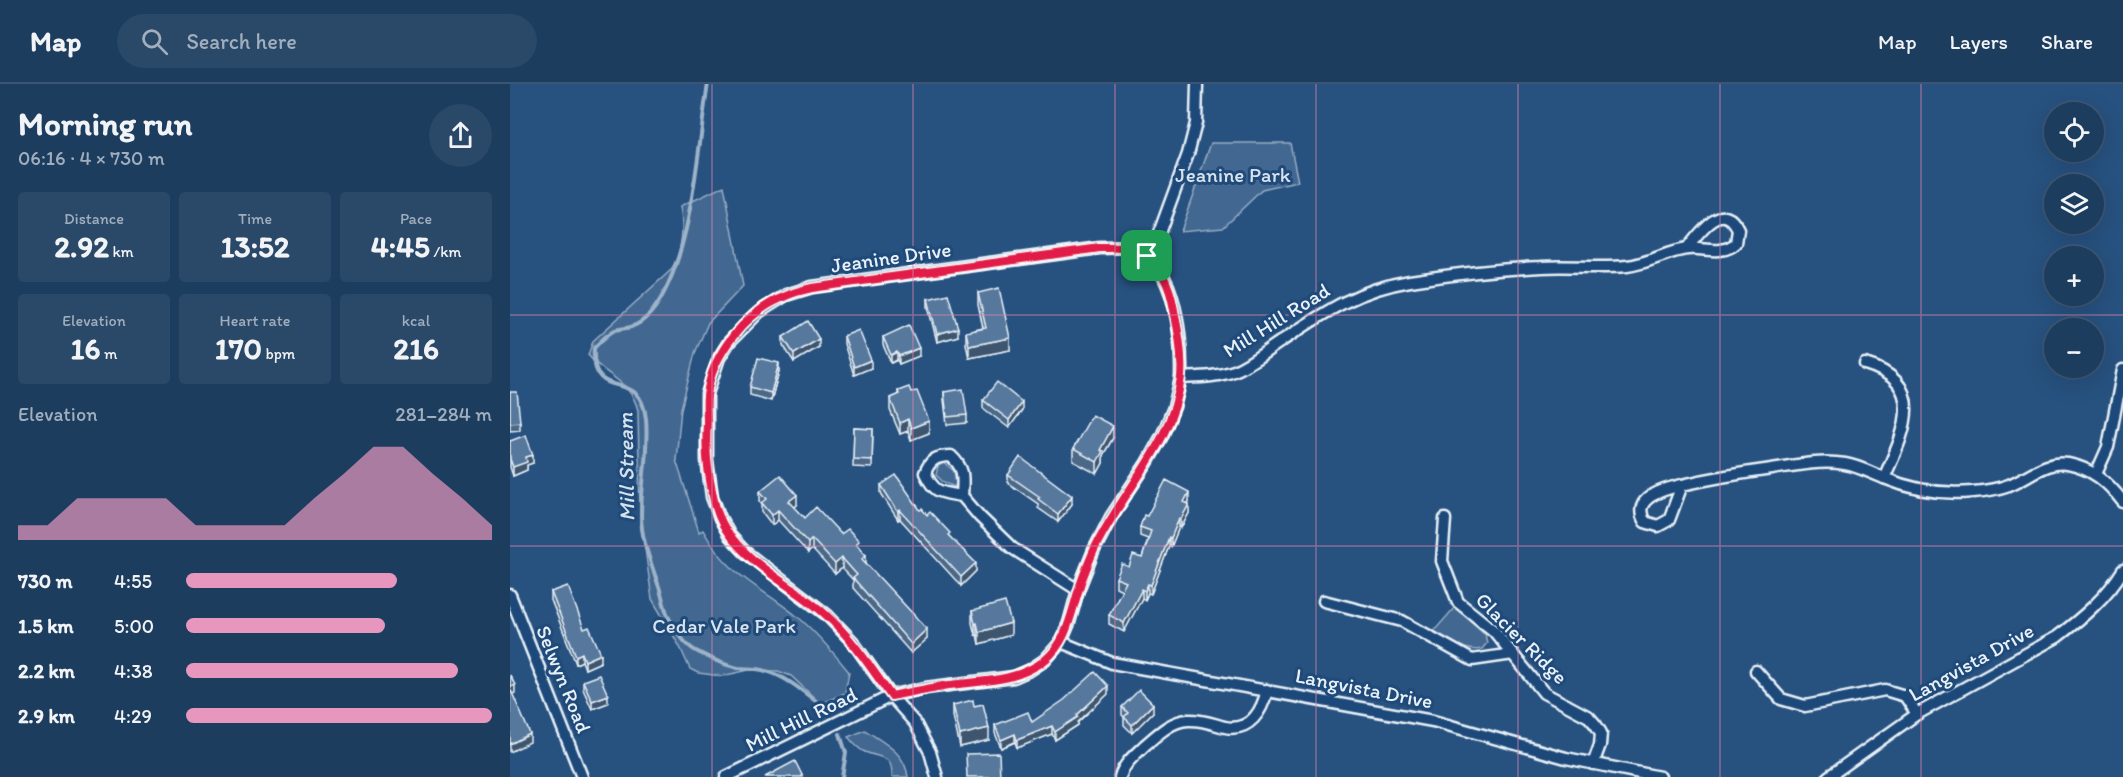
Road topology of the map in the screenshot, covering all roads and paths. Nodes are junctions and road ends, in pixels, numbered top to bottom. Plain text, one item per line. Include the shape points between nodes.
1 (1197, 84) edge
2 (1687, 249) junction
3 (1147, 256) junction
4 (1865, 364) dead end
5 (2123, 370) edge
6 (1181, 378) junction
7 (2096, 474) junction
8 (1884, 478) junction
9 (1682, 485) dead end
10 (962, 496) dead end
11 (2123, 502) edge
12 (1445, 519) dead end
13 (2123, 570) edge
14 (1078, 590) junction
15 (510, 595) edge
16 (1324, 602) dead end
17 (1061, 642) junction
18 (1513, 654) junction
19 (1756, 671) dead end
20 (1267, 690) junction
21 (891, 696) junction
22 (1917, 714) junction
23 (1593, 764) junction
24 (582, 777) edge
25 (726, 777) edge
26 (938, 777) edge
27 (1120, 777) edge
28 (1660, 777) edge
29 (1828, 777) edge

1 - 3 street via 1196,123 1188,154
2 - 2 street, Mill Hill Road via 1731,248 1738,230 1730,219 1716,218
2 - 6 street, Mill Hill Road via 1630,266 1501,270 1376,288 1328,309 1236,370 1217,376
3 - 6 street via 1168,285 1180,343
3 - 21 street, Jeanine Drive via 1133,249 1100,248 812,288 786,296 759,312 719,358 707,394 706,440 712,497 720,518 745,552 827,615
4 - 8 street via 1891,376 1905,401 1905,430
5 - 7 street via 2108,447
6 - 14 street, Mill Hill Road via 1162,436 1111,517
7 - 8 street via 2067,464 2054,464 2011,484 1953,494 1927,492
7 - 11 street
8 - 9 street via 1847,464 1818,463
10 - 14 street via 1012,548
12 - 18 street, Glacier Ridge via 1442,561 1458,602 1494,631
13 - 22 street, Langvista Drive via 2107,593 2056,637
14 - 17 street, Mill Hill Road
15 - 24 street, Selwyn Road
16 - 18 street via 1402,621 1472,660
17 - 20 street, Langvista Drive via 1112,663
17 - 21 street, Mill Hill Road via 1045,660 1014,677
18 - 23 street, Glacier Ridge via 1544,693 1596,725 1600,745
19 - 22 street via 1781,699 1806,706 1885,690 1905,696
20 - 23 street, Langvista Drive via 1433,721
20 - 27 street via 1263,707 1240,727 1188,720 1174,723 1128,761
21 - 25 street, Mill Hill Road
21 - 26 street, Jeanine Drive via 915,723
22 - 29 street, Langvista Drive
23 - 28 street, Langvista Drive

